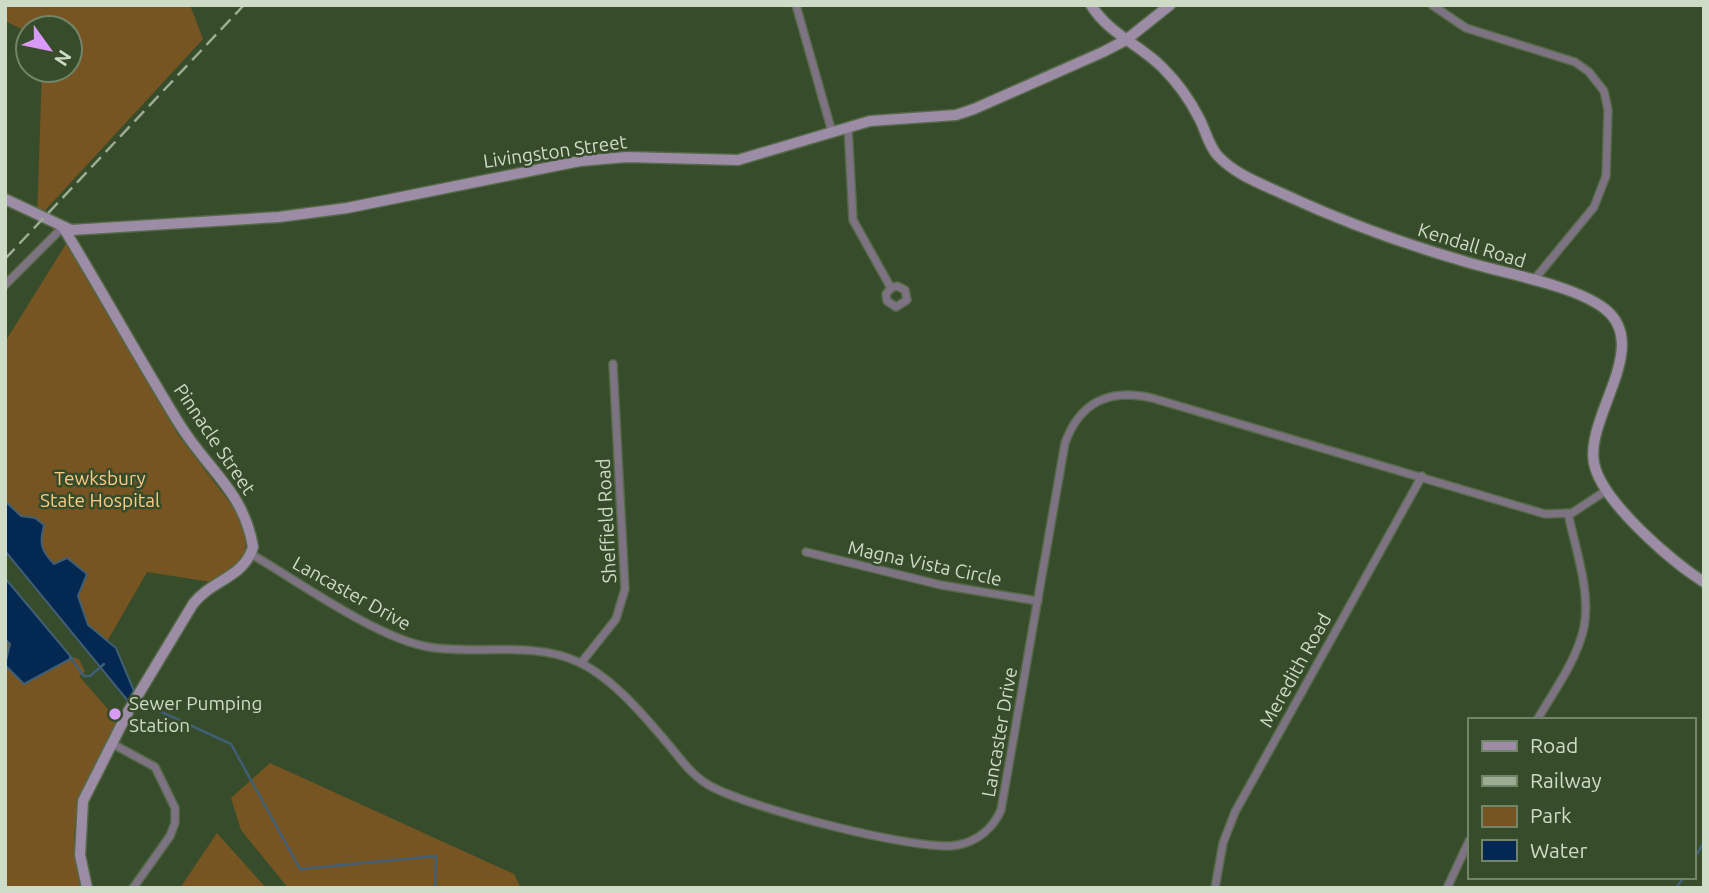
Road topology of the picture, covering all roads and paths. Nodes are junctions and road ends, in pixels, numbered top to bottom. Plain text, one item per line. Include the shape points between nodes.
1 (796, 5) edge
2 (1091, 5) edge
3 (1170, 5) edge
4 (1432, 5) edge
5 (1124, 41) junction
6 (848, 127) junction
7 (832, 132) junction
8 (5, 199) edge
9 (63, 227) junction
10 (1532, 282) junction
11 (5, 285) edge
12 (891, 288) dead end
13 (613, 364) dead end
14 (1422, 476) junction
15 (1607, 491) junction
16 (1568, 513) junction
17 (806, 552) dead end
18 (251, 554) junction
19 (1704, 582) edge
20 (1038, 601) junction
21 (581, 663) junction
22 (1538, 718) edge
23 (110, 743) junction
24 (1468, 843) edge
25 (87, 888) edge
26 (134, 888) edge
27 (1214, 888) edge
28 (1447, 888) edge

1 - 7 street
2 - 5 street, Kendall Road
3 - 5 street, Livingston Street
4 - 10 street via 1466,28 1575,62 1604,91 1608,152 1602,192 1584,221
5 - 6 street, Livingston Street via 956,115 870,121
5 - 10 street, Kendall Road via 1162,67 1194,107 1216,153 1239,173 1376,233
6 - 7 street, Livingston Street
6 - 12 street via 853,220
7 - 9 street, Livingston Street via 738,160 627,157 580,162 330,211 90,230
8 - 9 street, Livingston Street
9 - 11 street
9 - 18 street, Pinnacle Street via 180,425 236,498 251,538
10 - 15 street, Kendall Road via 1589,299 1615,320 1621,332 1619,360 1593,450 1597,473
13 - 21 street, Sheffield Road via 625,589 616,619
14 - 16 street, Lancaster Drive via 1545,514
14 - 20 street, Lancaster Drive via 1152,398 1110,397 1084,409 1065,443
14 - 27 street, Meredith Road via 1235,813 1223,842
15 - 16 street
15 - 19 street, Kendall Road via 1664,554
16 - 22 street via 1581,578 1584,626
17 - 20 street, Magna Vista Circle
18 - 21 street, Lancaster Drive via 407,642 547,653
18 - 23 street via 242,569 203,591 193,604
20 - 21 street, Lancaster Drive via 1001,810 983,834 955,846 831,826 719,791 696,777 612,686
23 - 25 street via 80,815 80,855
23 - 26 street via 155,767 175,808 170,836
24 - 28 street

